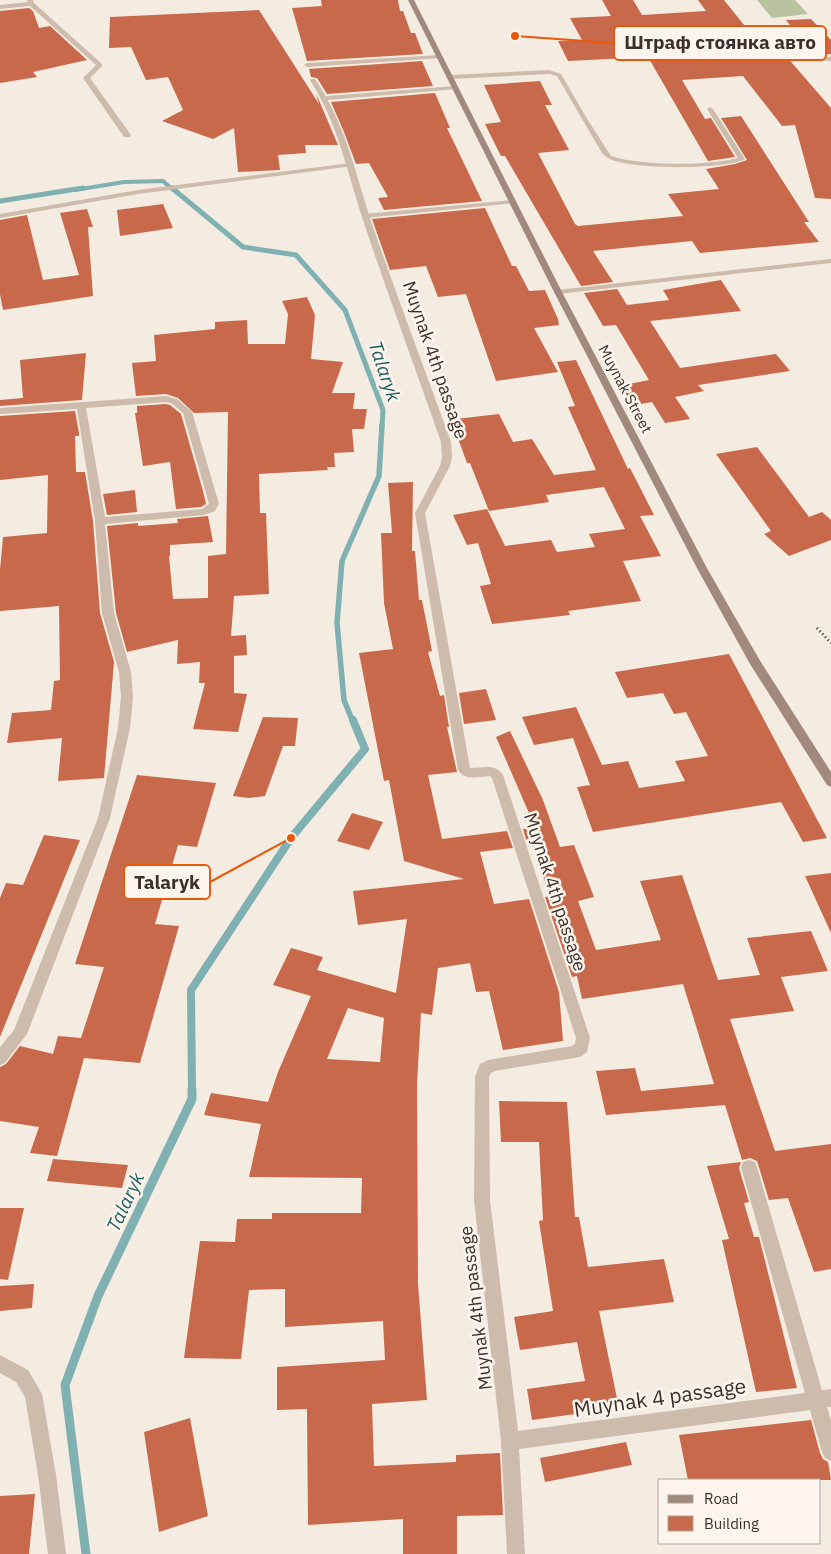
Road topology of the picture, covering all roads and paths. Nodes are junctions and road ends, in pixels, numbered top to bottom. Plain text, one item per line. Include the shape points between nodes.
1 (411, 0) edge
2 (30, 2) edge
3 (0, 7) edge
4 (440, 57) junction
5 (831, 58) edge
6 (812, 59) dead end
7 (307, 65) dead end
8 (451, 77) junction
9 (313, 80) dead end
10 (456, 88) junction
11 (326, 98) junction
12 (710, 109) dead end
13 (127, 135) dead end
14 (351, 165) junction
15 (512, 202) junction
16 (0, 216) edge
17 (365, 216) junction
18 (831, 261) edge
19 (558, 292) junction
20 (81, 406) junction
21 (0, 411) edge
22 (100, 521) junction
23 (831, 782) edge
24 (0, 1058) edge
25 (749, 1166) dead end
26 (0, 1364) edge
27 (824, 1399) edge
28 (510, 1441) junction
29 (831, 1452) edge
30 (57, 1554) edge
31 (516, 1554) edge

1 - 4 street, Muynak Street
2 - 3 street
2 - 13 street via 100,65 86,78
4 - 7 lane
4 - 8 street, Muynak Street
5 - 6 lane
8 - 10 street, Muynak Street
8 - 12 lane via 550,72 559,75 608,156 663,165 690,166 742,158
9 - 11 street, Muynak 4th passage
10 - 11 lane
10 - 15 street, Muynak Street
11 - 14 street, Muynak 4th passage
14 - 16 lane via 178,187
14 - 17 street, Muynak 4th passage
15 - 17 lane
15 - 19 street, Muynak Street
17 - 28 street, Muynak 4th passage via 446,442 445,466 420,513 464,770 468,773 492,771 497,775 583,1038 582,1047 575,1052 493,1065 485,1069 482,1077 482,1200
18 - 19 lane
19 - 23 street, Muynak Street via 727,614
20 - 21 street
20 - 22 street
20 - 22 street via 174,401 187,412 214,504 204,512
22 - 24 street via 108,612 125,672 127,697 119,755 104,818 65,920 20,1034
25 - 27 street
26 - 30 street via 22,1376 33,1394
27 - 28 street, Muynak 4 passage
27 - 29 street
28 - 31 street, Muynak 4th passage

